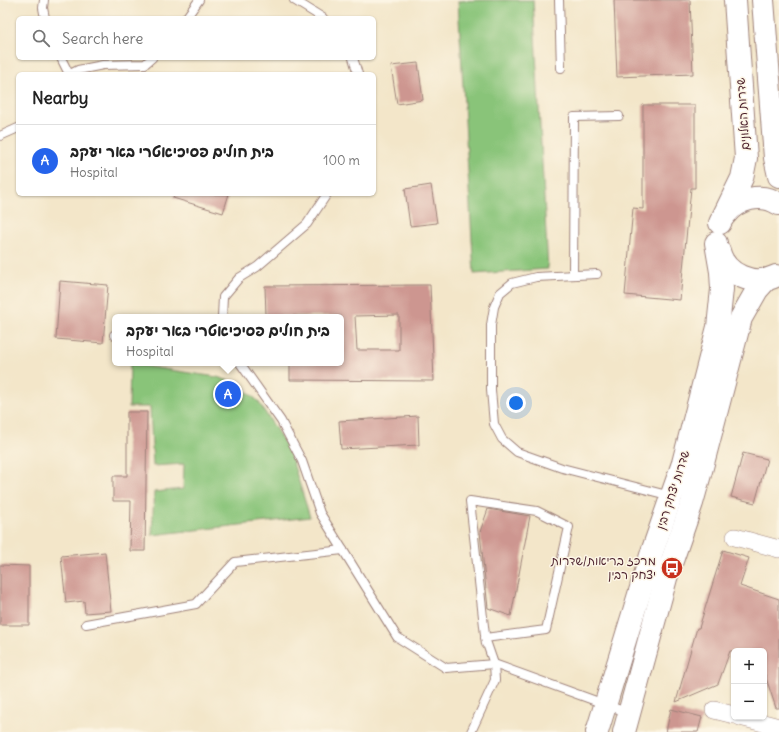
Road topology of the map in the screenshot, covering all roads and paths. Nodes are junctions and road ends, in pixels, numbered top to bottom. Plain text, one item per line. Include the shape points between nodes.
1 (44, 0) edge
2 (199, 0) edge
3 (294, 0) edge
4 (559, 0) edge
5 (735, 0) edge
6 (763, 0) edge
7 (45, 16) edge
8 (187, 16) edge
9 (320, 16) edge
10 (62, 60) edge
11 (150, 60) edge
12 (354, 60) edge
13 (561, 68) dead end
14 (774, 69) edge
15 (68, 72) edge
16 (74, 72) edge
17 (357, 72) edge
18 (619, 116) dead end
19 (16, 129) edge
20 (0, 136) edge
21 (779, 176) edge
22 (326, 196) edge
23 (779, 204) edge
24 (718, 233) junction
25 (597, 274) dead end
26 (573, 275) junction
27 (772, 277) edge
28 (222, 314) edge
29 (242, 366) edge
30 (671, 496) junction
31 (735, 536) dead end
32 (779, 549) edge
33 (343, 550) junction
34 (86, 624) dead end
35 (486, 644) junction
36 (494, 664) junction
37 (606, 704) junction
38 (714, 710) dead end
39 (731, 714) edge
40 (752, 720) edge
41 (627, 722) edge
42 (779, 727) edge
43 (471, 732) edge
44 (597, 732) edge

1 - 7 lane
2 - 8 lane
3 - 9 lane
4 - 13 lane
5 - 24 main road, שדרות האלונים via 746,158 742,178
6 - 14 main road
10 - 15 lane
11 - 16 lane via 145,64 103,65
12 - 17 lane
14 - 21 main road via 775,158
18 - 26 lane via 574,117
19 - 20 lane
22 - 28 lane via 307,224 257,267 239,278 223,298
23 - 24 main road via 766,199 744,200 725,213
24 - 27 main road via 720,257 728,268 752,280
24 - 30 main road, שדרות יצחק רבין via 722,289 718,328 693,427
25 - 26 lane
26 - 30 lane via 536,277 512,283 500,293 491,324 494,424 502,439 516,452 562,468
27 - 41 main road, שדרות יצחק רבין via 756,290 741,318 692,503 666,578
29 - 33 lane via 281,421 302,460 320,513
30 - 37 main road, שדרות יצחק רבין
31 - 32 street
33 - 34 lane via 235,562 196,604
33 - 36 lane via 397,637 446,668
35 - 35 lane via 485,638 546,630 569,527 537,511 470,501
35 - 36 lane
36 - 37 lane
36 - 43 lane via 495,680
37 - 41 lane
37 - 44 main road, שדרות יצחק רבין
38 - 39 street
40 - 42 street

